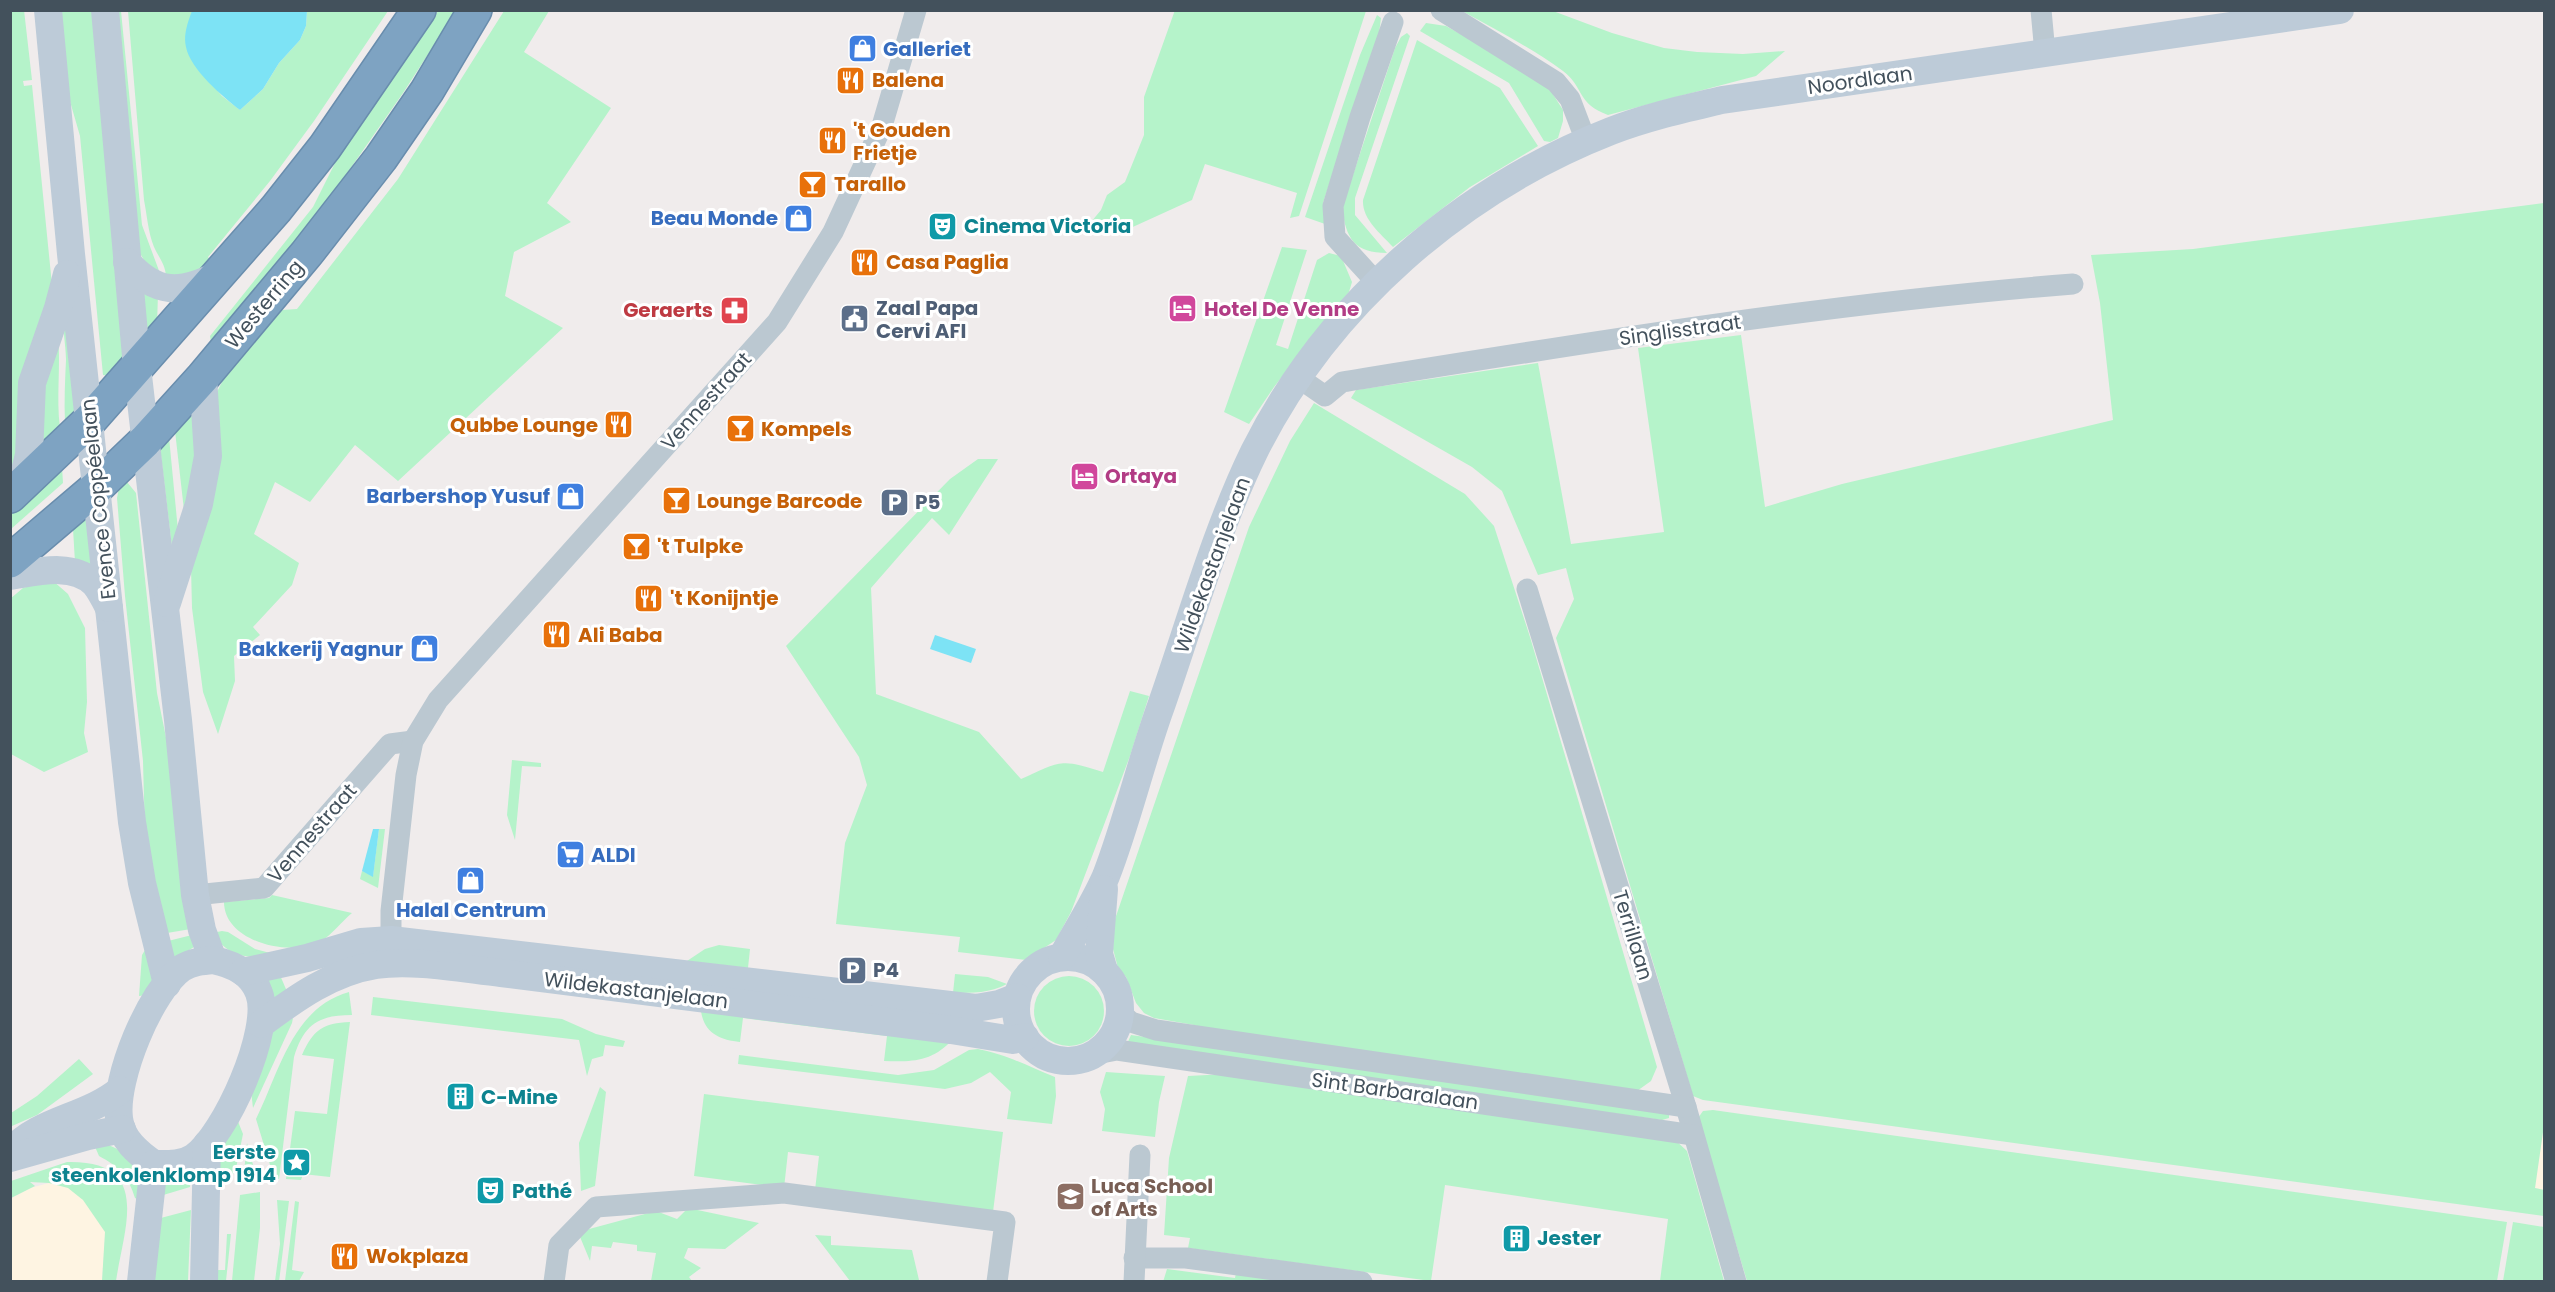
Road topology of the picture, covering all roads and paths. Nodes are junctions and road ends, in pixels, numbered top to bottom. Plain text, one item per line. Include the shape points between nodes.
1 (48, 10) edge
2 (105, 10) edge
3 (419, 10) edge
4 (475, 10) edge
5 (489, 10) edge
6 (916, 10) edge
7 (1441, 10) edge
8 (2041, 10) edge
9 (2340, 10) edge
10 (1393, 22) dead end
11 (453, 48) junction
12 (2045, 53) junction
13 (1586, 141) junction
14 (71, 254) junction
15 (127, 262) junction
16 (218, 275) junction
17 (1376, 282) junction
18 (2073, 284) dead end
19 (137, 367) junction
20 (203, 377) junction
21 (1299, 378) junction
22 (90, 420) junction
23 (145, 441) junction
24 (97, 487) junction
25 (16, 492) edge
26 (10, 561) edge
27 (10, 576) edge
28 (1527, 589) dead end
29 (110, 608) junction
30 (164, 610) junction
31 (413, 741) junction
32 (1105, 877) junction
33 (195, 895) junction
34 (391, 952) junction
35 (1062, 957) junction
36 (213, 960) junction
37 (1104, 971) junction
38 (243, 972) junction
39 (167, 984) junction
40 (1017, 996) junction
41 (1121, 1013) junction
42 (261, 1024) junction
43 (1025, 1037) junction
44 (1096, 1054) junction
45 (120, 1090) junction
46 (1686, 1107) junction
47 (122, 1129) junction
48 (1693, 1135) junction
49 (207, 1144) junction
50 (10, 1152) edge
51 (1140, 1155) dead end
52 (10, 1158) edge
53 (154, 1164) junction
54 (1134, 1258) junction
55 (141, 1281) edge
56 (204, 1281) edge
57 (554, 1281) edge
58 (997, 1281) edge
59 (1134, 1281) edge
60 (1362, 1281) edge
61 (1736, 1281) edge

1 - 14 street, Evence Coppéelaan
2 - 15 street
3 - 16 highway via 325,147
4 - 11 highway, Westerring
5 - 11 highway
6 - 31 street, Vennestraat via 882,126 833,232 777,322 438,700
7 - 13 street via 1556,82 1570,99
8 - 12 street
9 - 12 street, Noordlaan
10 - 17 street via 1333,206 1335,237
11 - 20 highway, Westerring via 381,158 307,254
12 - 13 street, Noordlaan via 1722,100 1662,114
13 - 17 street, Wildekastanjelaan via 1469,207
14 - 22 street, Evence Coppéelaan
14 - 25 street via 64,291 32,383 29,455
15 - 16 street via 148,282 177,290
15 - 19 street
16 - 19 highway
17 - 21 street, Wildekastanjelaan
18 - 21 street, Singlisstraat via 1992,290 1713,325 1342,382 1324,396
19 - 22 highway
19 - 23 street
20 - 23 highway, Westerring
20 - 30 street via 208,456 199,504
21 - 32 street, Wildekastanjelaan via 1255,452 1223,527
22 - 24 street, Evence Coppéelaan
22 - 25 highway
23 - 24 highway, Westerring
23 - 30 street
24 - 26 highway, Westerring
24 - 29 street, Evence Coppéelaan
27 - 29 street via 49,569 72,572 93,582
28 - 46 street, Terrillaan
29 - 39 street, Evence Coppéelaan via 134,833 142,884
30 - 33 street
31 - 33 street, Vennestraat via 390,744 264,888
31 - 34 street, Vennestraat via 391,911
32 - 35 street, Wildekastanjelaan
32 - 37 street, Wildekastanjelaan via 1099,954
33 - 36 street
34 - 38 street, Wildekastanjelaan via 361,942
34 - 40 street, Wildekastanjelaan via 976,1008
34 - 42 street, Wildekastanjelaan via 378,965 358,969 304,992
34 - 43 street, Wildekastanjelaan via 432,966 1007,1039
35 - 37 street via 1089,961
35 - 40 street via 1033,969
36 - 38 street
36 - 39 street via 190,964
37 - 41 street, Wildekastanjelaan via 1115,986
38 - 42 street via 259,992
39 - 45 street via 137,1039
40 - 43 street via 1016,1014
41 - 44 street via 1112,1039
41 - 46 street, Sint Barbaralaan via 1131,1022 1156,1030
42 - 49 street via 235,1100 219,1131
43 - 44 street via 1046,1057 1062,1062
44 - 48 street, Sint Barbaralaan via 1117,1050
45 - 47 street
45 - 50 street via 105,1103 33,1132
46 - 48 street, Terrillaan
47 - 52 street
47 - 53 street via 133,1148
48 - 61 street, Terrillaan
49 - 53 street via 183,1162
49 - 56 street
51 - 54 street
53 - 55 street
54 - 59 street
54 - 60 street via 1186,1258
57 - 58 street via 559,1245 596,1207 784,1193 1005,1222

